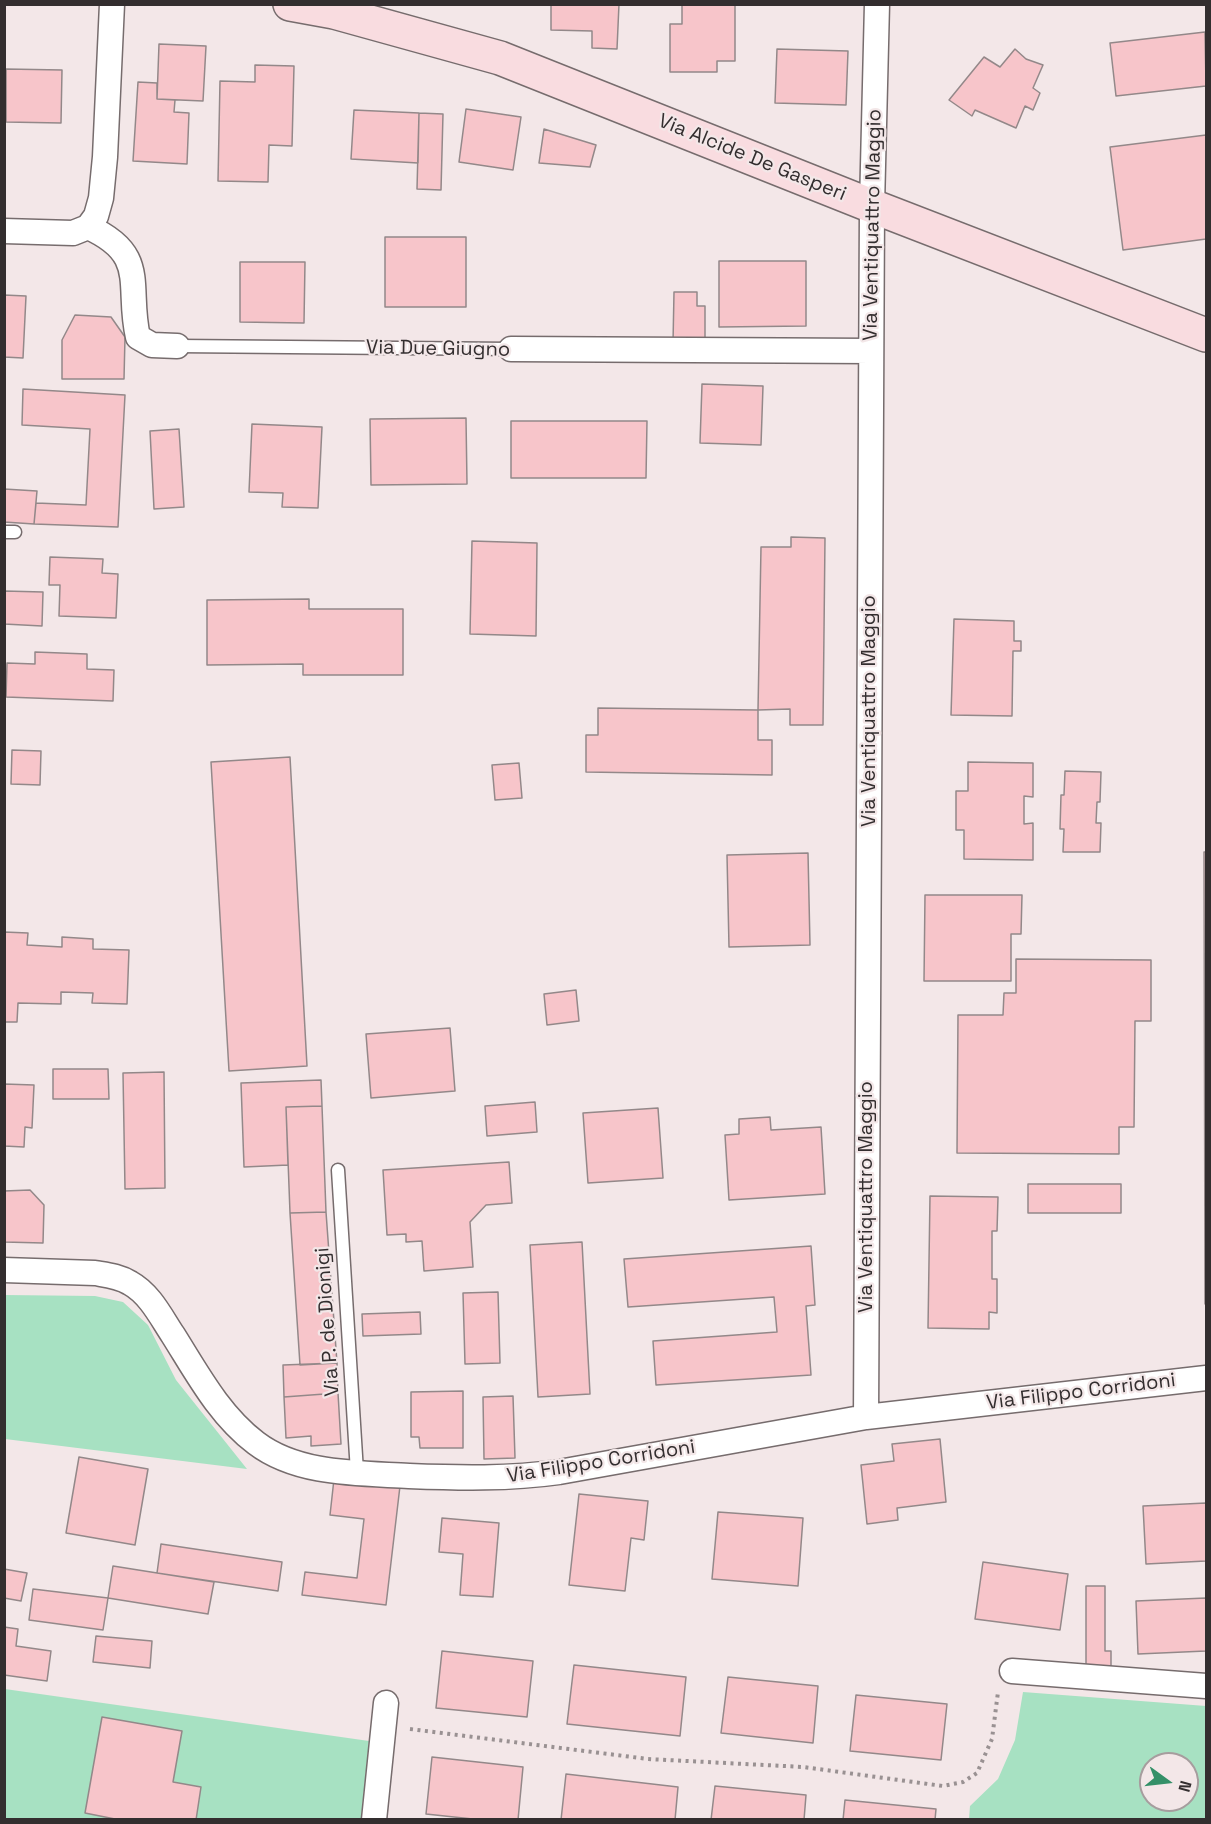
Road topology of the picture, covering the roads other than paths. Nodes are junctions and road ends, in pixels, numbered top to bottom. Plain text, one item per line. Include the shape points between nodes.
1 (112, 4) edge
2 (290, 4) edge
3 (877, 4) edge
4 (872, 206) junction
5 (88, 227) junction
6 (4, 231) edge
7 (1206, 335) edge
8 (177, 346) joint
9 (511, 349) joint
10 (872, 351) junction
11 (338, 1170) dead end
12 (4, 1270) edge
13 (1206, 1378) edge
14 (866, 1417) junction
15 (357, 1472) junction
16 (1012, 1671) road end
17 (1206, 1686) edge
18 (385, 1715) road end
19 (374, 1820) edge

1 - 5 street via 101,198
2 - 4 street, Via Alcide De Gasperi via 334,12 500,58
3 - 4 street, Via Ventiquattro Maggio
4 - 7 street, Via Alcide De Gasperi
4 - 10 street, Via Ventiquattro Maggio
5 - 6 street via 73,233
5 - 8 street, Via Due Giugno via 104,234 130,262 138,337 152,345
8 - 9 lane, Via Due Giugno
9 - 10 street, Via Due Giugno
10 - 14 street, Via Ventiquattro Maggio
11 - 15 lane, Via P. de Dionigi
12 - 15 street, Via Filippo Corridoni via 95,1273 131,1283 156,1308 210,1394 245,1434 282,1458 311,1467
13 - 14 street, Via Filippo Corridoni
14 - 15 street, Via Filippo Corridoni via 524,1477
16 - 17 street
18 - 19 street

